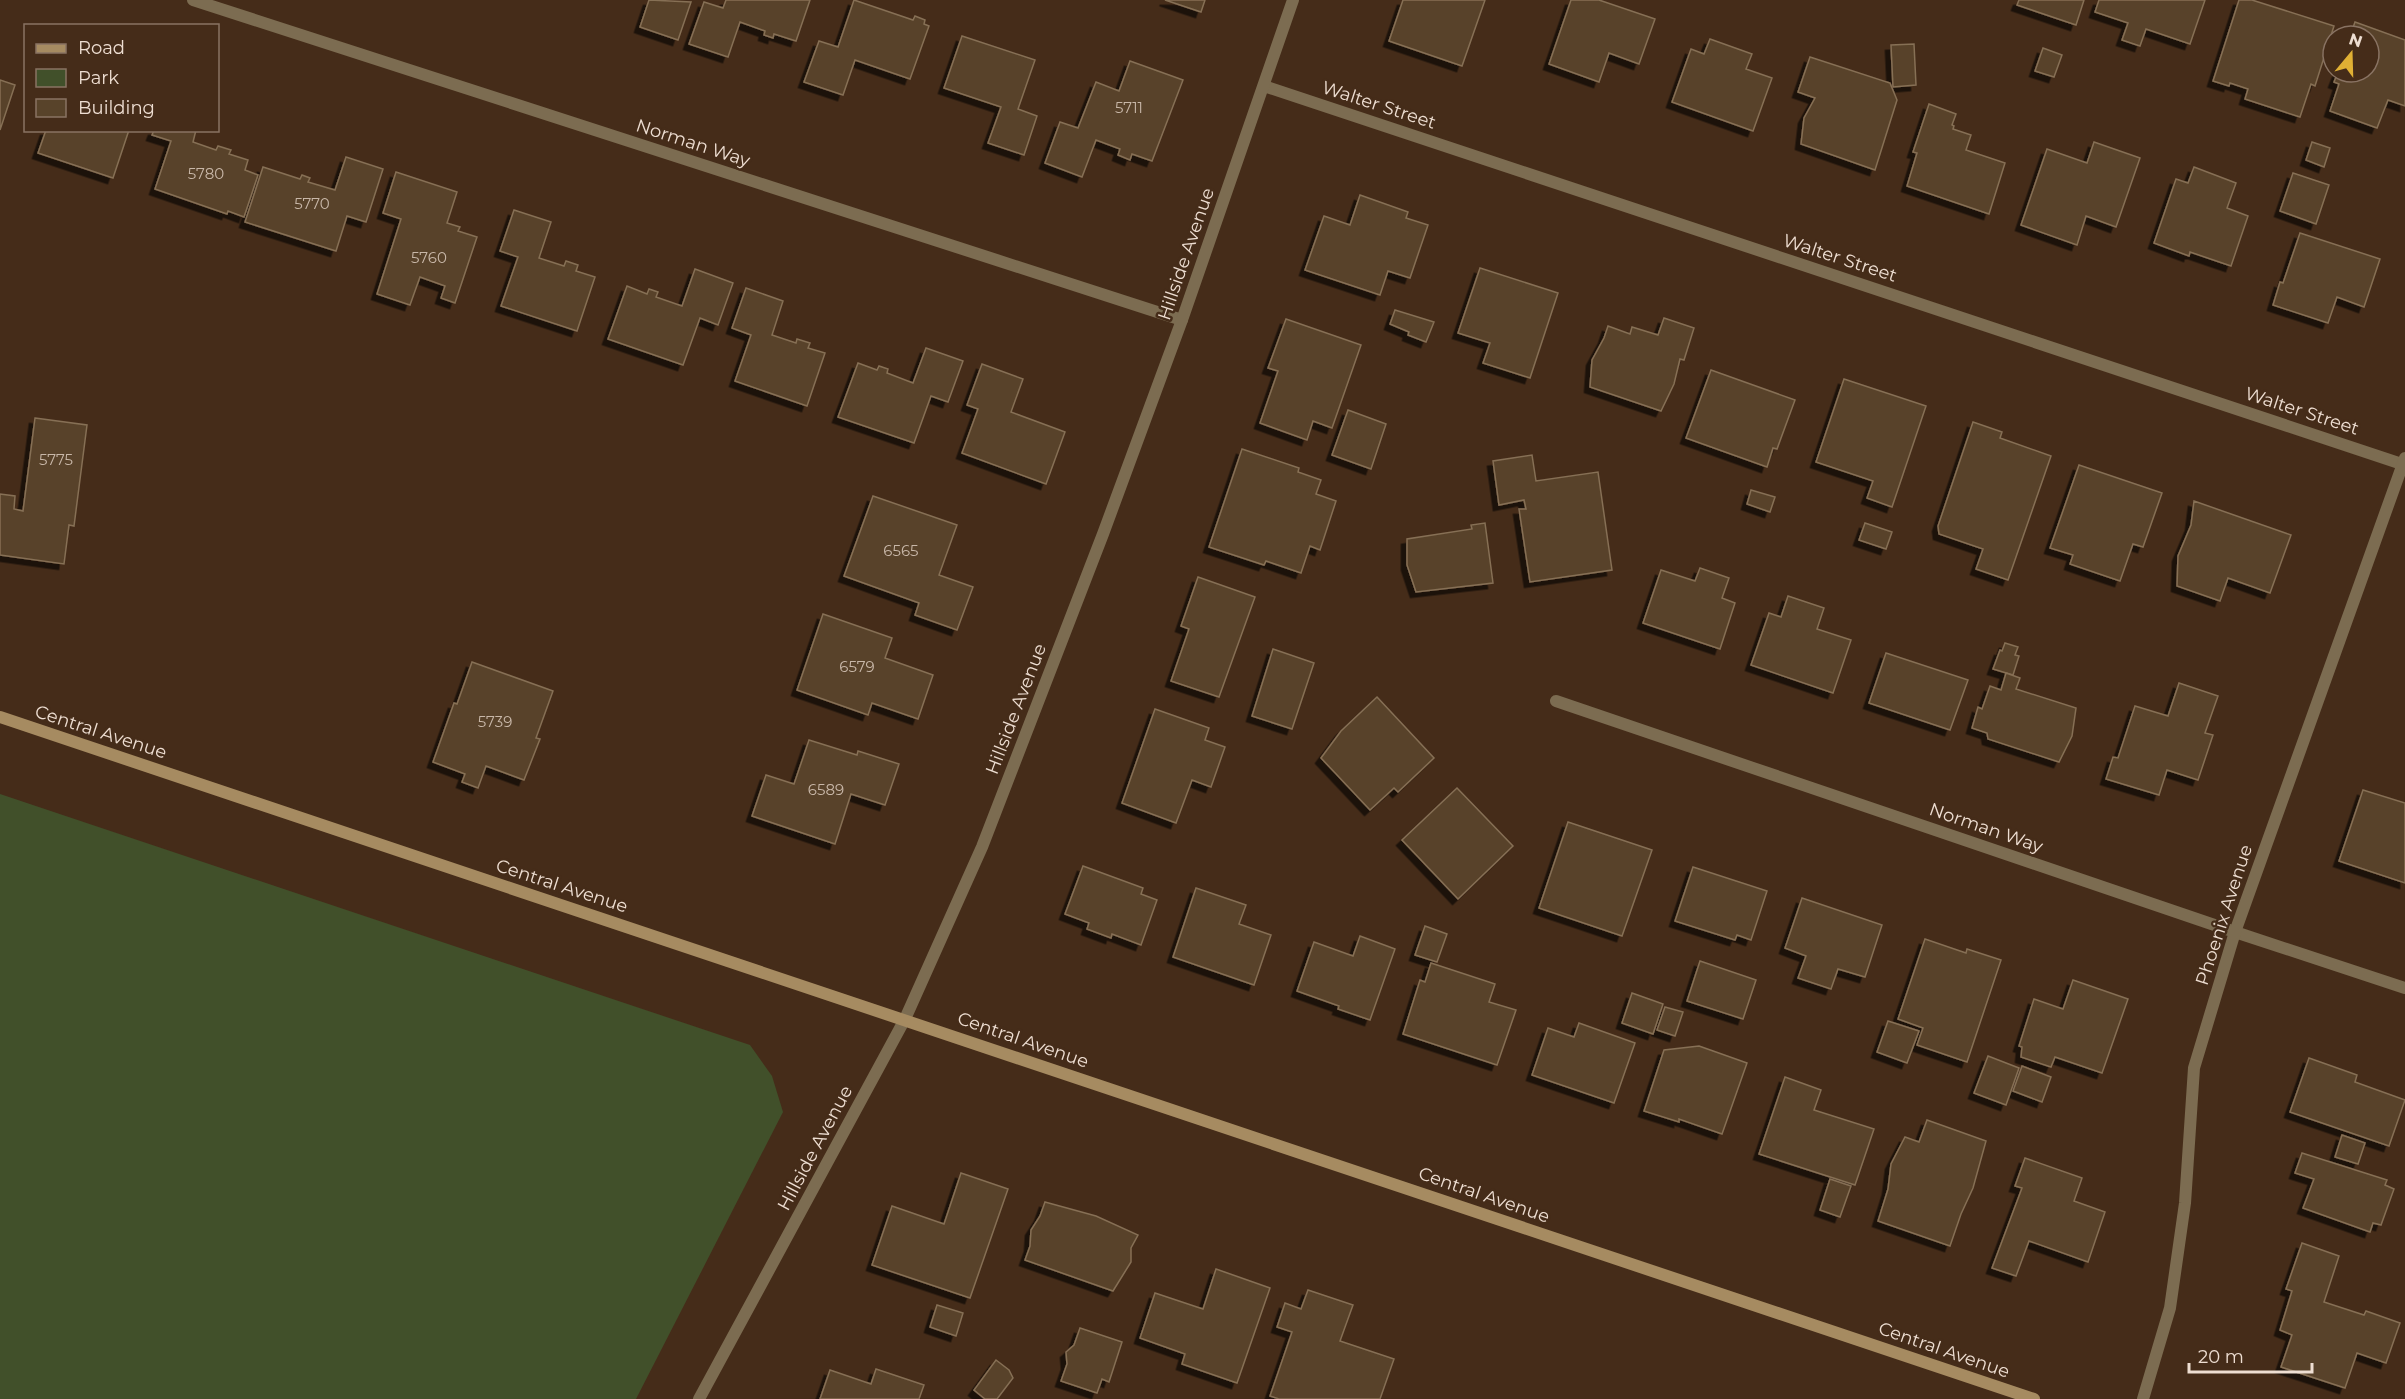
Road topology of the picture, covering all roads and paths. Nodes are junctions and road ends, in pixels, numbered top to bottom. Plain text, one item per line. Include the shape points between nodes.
1 (193, 0) edge
2 (1293, 0) edge
3 (1264, 86) junction
4 (1182, 320) junction
5 (2404, 462) edge
6 (1556, 701) dead end
7 (0, 717) edge
8 (2235, 932) junction
9 (2405, 988) edge
10 (905, 1019) junction
11 (699, 1399) edge
12 (2034, 1399) edge
13 (2143, 1399) edge

1 - 4 street, Norman Way
2 - 3 street, Hillside Avenue
3 - 4 street, Hillside Avenue
3 - 5 street, Walter Street
4 - 10 street, Hillside Avenue via 982,847
5 - 8 street, Phoenix Avenue
6 - 8 street, Norman Way
7 - 10 main road, Central Avenue
8 - 9 street, Norman Way
8 - 13 street, Phoenix Avenue via 2194,1068 2185,1203 2170,1308
10 - 11 street, Hillside Avenue
10 - 12 main road, Central Avenue

